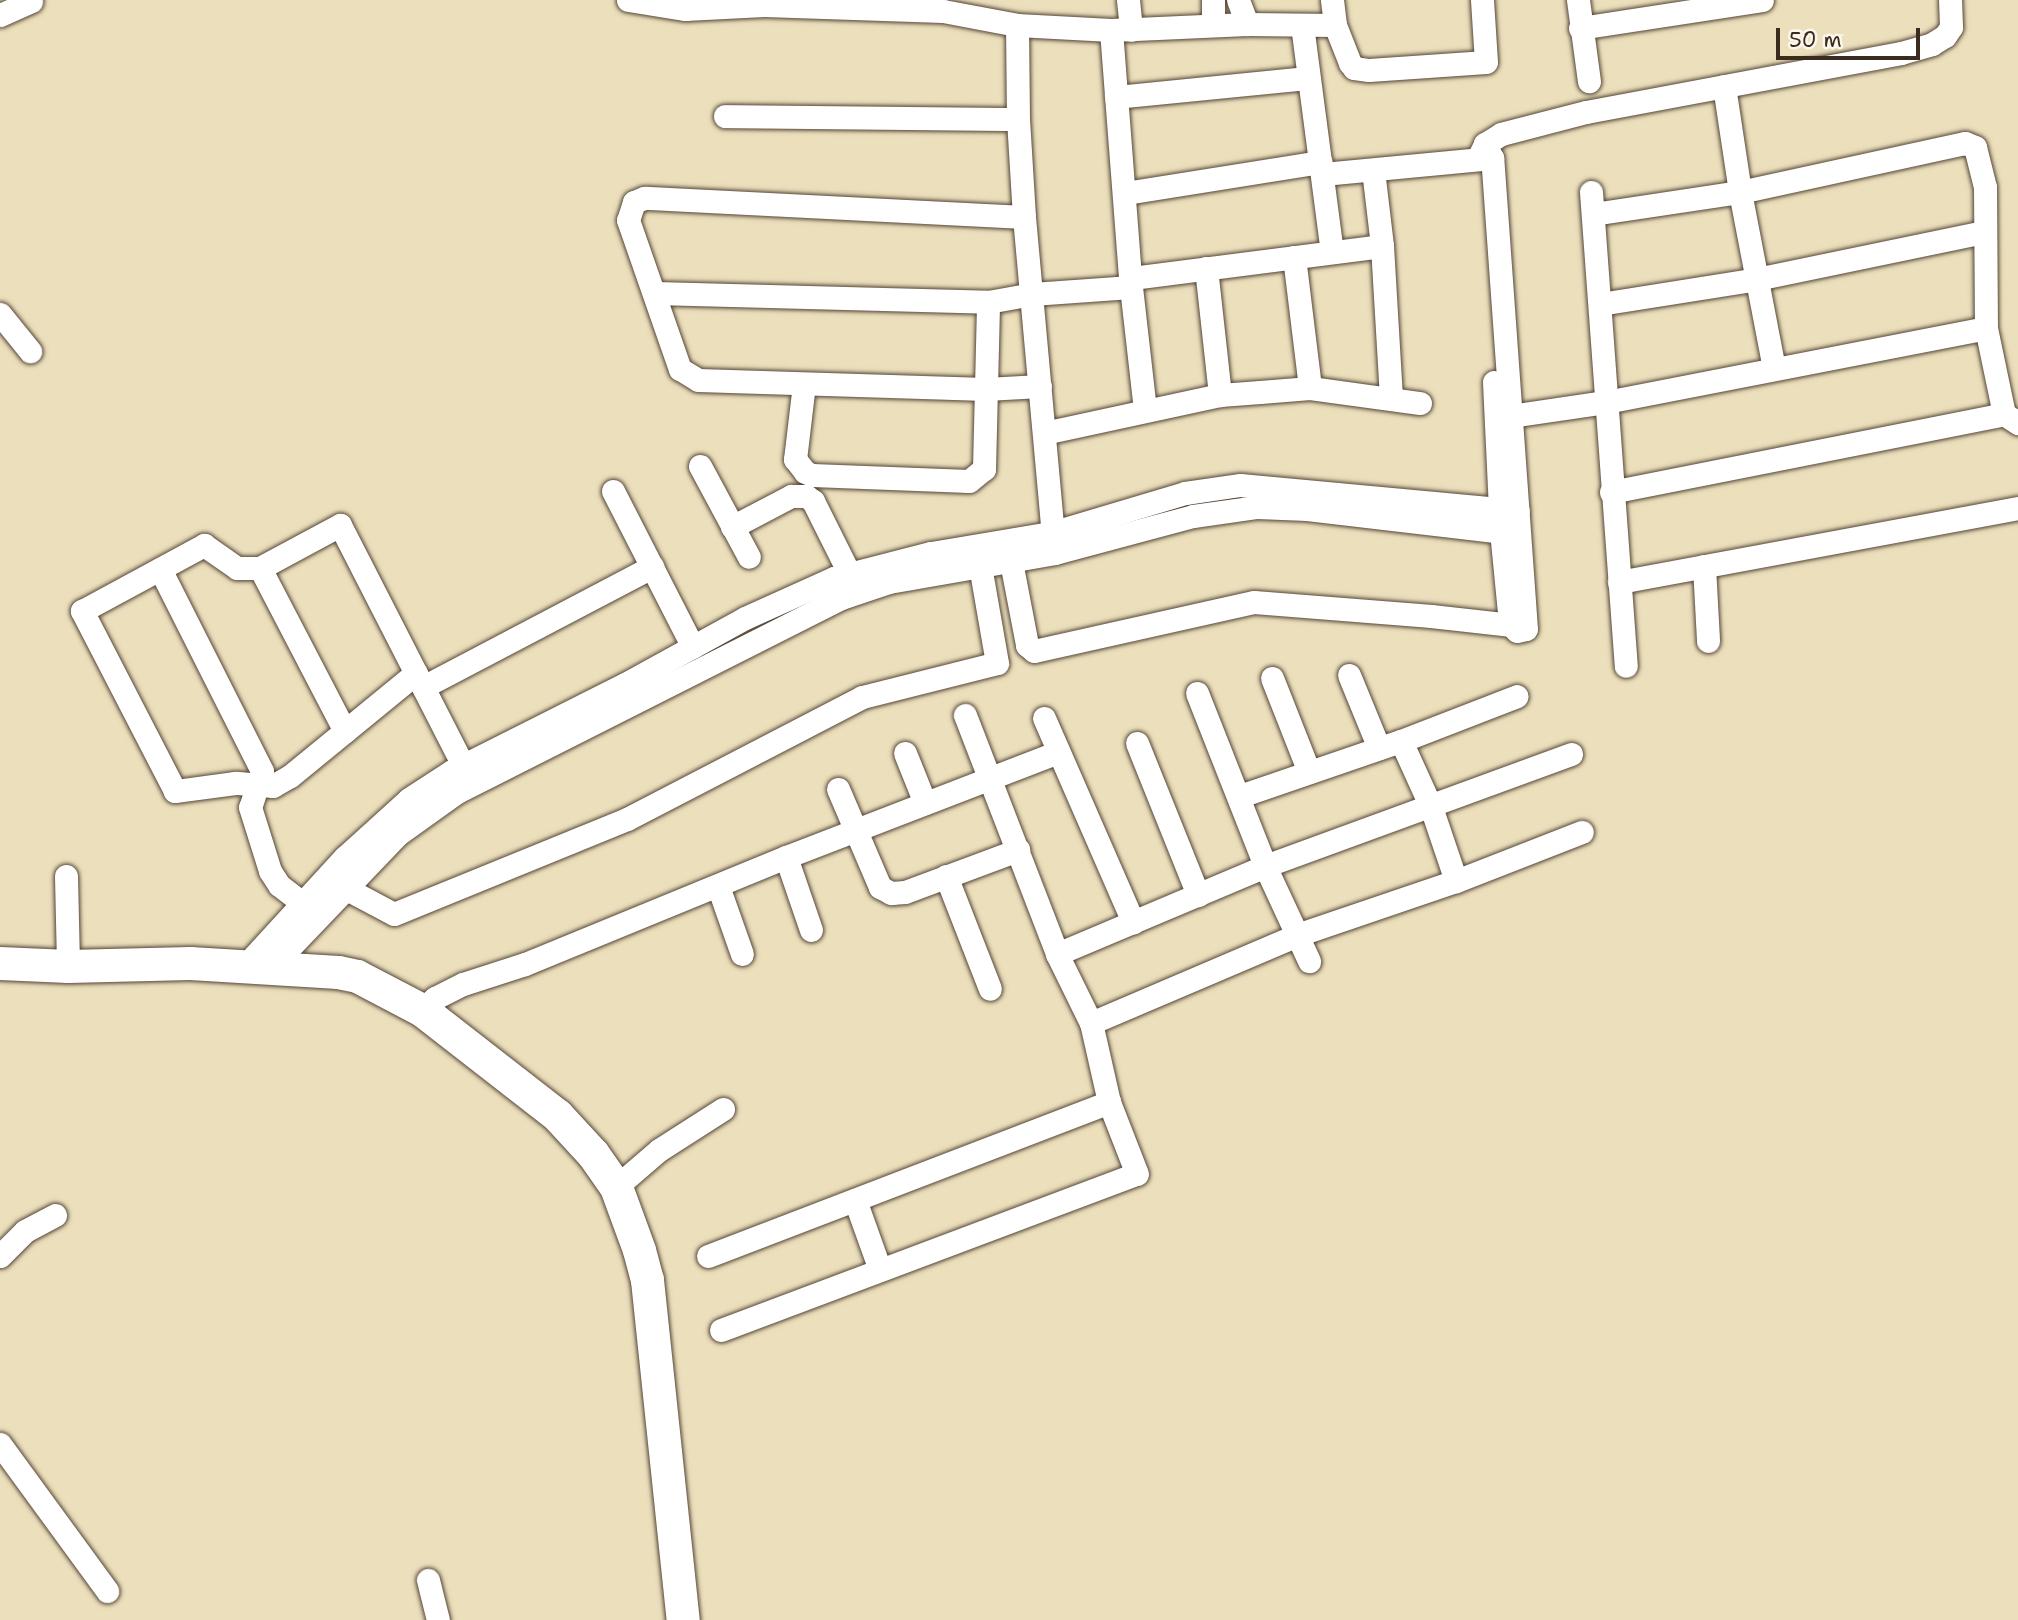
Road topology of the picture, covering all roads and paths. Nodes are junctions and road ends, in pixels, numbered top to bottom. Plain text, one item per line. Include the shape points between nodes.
1 (628, 0) edge
2 (1128, 0) edge
3 (1213, 0) edge
4 (1238, 0) edge
5 (1332, 0) edge
6 (1482, 0) edge
7 (1578, 0) edge
8 (1762, 0) edge
9 (1950, 0) edge
10 (31, 1) edge
11 (763, 2) edge
12 (685, 4) edge
13 (849, 5) edge
14 (943, 6) edge
15 (0, 15) edge
16 (1247, 24) junction
17 (1302, 24) junction
18 (1017, 25) junction
19 (1213, 25) junction
20 (1335, 25) junction
21 (1580, 28) junction
22 (1121, 30) junction
23 (1308, 78) junction
24 (1589, 81) dead end
25 (1724, 86) junction
26 (1116, 97) junction
27 (724, 116) dead end
28 (1018, 119) junction
29 (1485, 153) junction
30 (1322, 168) junction
31 (1373, 170) junction
32 (1740, 192) junction
33 (1125, 193) junction
34 (1024, 217) junction
35 (1983, 232) junction
36 (1382, 246) junction
37 (1332, 252) junction
38 (1294, 257) junction
39 (1206, 268) junction
40 (1757, 279) junction
41 (1131, 282) junction
42 (655, 293) junction
43 (1032, 294) junction
44 (988, 302) junction
45 (1600, 304) junction
46 (0, 314) edge
47 (1986, 328) junction
48 (30, 351) dead end
49 (1774, 368) junction
50 (804, 384) junction
51 (1040, 386) junction
52 (1310, 388) junction
53 (986, 389) junction
54 (1220, 395) junction
55 (1391, 399) junction
56 (1606, 401) junction
57 (1420, 403) dead end
58 (1145, 410) junction
59 (1502, 418) junction
60 (2011, 418) edge
61 (1044, 433) junction
62 (700, 466) dead end
63 (613, 491) dead end
64 (1611, 492) junction
65 (2018, 508) edge
66 (1510, 522) junction
67 (732, 527) junction
68 (1053, 543) junction
69 (1009, 551) junction
70 (749, 557) dead end
71 (980, 566) junction
72 (1704, 566) junction
73 (652, 567) junction
74 (260, 568) junction
75 (160, 569) junction
76 (849, 573) junction
77 (1619, 582) junction
78 (1708, 642) dead end
79 (692, 647) junction
80 (1626, 666) dead end
81 (1349, 675) dead end
82 (1272, 678) dead end
83 (419, 680) junction
84 (1197, 694) dead end
85 (1517, 696) dead end
86 (965, 715) dead end
87 (1044, 718) dead end
88 (345, 731) junction
89 (1137, 743) dead end
90 (1390, 744) junction
91 (1058, 752) junction
92 (905, 753) dead end
93 (1571, 754) dead end
94 (463, 765) junction
95 (1309, 772) junction
96 (990, 777) junction
97 (258, 786) junction
98 (838, 789) dead end
99 (1240, 796) junction
100 (925, 803) junction
101 (1431, 807) junction
102 (855, 830) junction
103 (1582, 832) dead end
104 (1018, 850) junction
105 (786, 857) junction
106 (1265, 866) junction
107 (66, 876) dead end
108 (946, 876) junction
109 (1456, 881) junction
110 (718, 886) junction
111 (345, 888) junction
112 (1198, 895) junction
113 (311, 909) junction
114 (1133, 922) junction
115 (811, 930) dead end
116 (1297, 935) junction
117 (742, 954) dead end
118 (1057, 954) junction
119 (67, 960) junction
120 (1309, 961) dead end
121 (0, 963) edge
122 (257, 967) junction
123 (990, 989) dead end
124 (429, 1004) junction
125 (1091, 1023) junction
126 (1109, 1102) junction
127 (723, 1109) dead end
128 (625, 1179) junction
129 (855, 1200) junction
130 (55, 1215) dead end
131 (0, 1256) edge
132 (708, 1256) dead end
133 (880, 1270) junction
134 (721, 1330) dead end
135 (0, 1444) edge
136 (428, 1580) dead end
137 (107, 1591) dead end
138 (438, 1620) edge
139 (684, 1620) edge

1 - 12 street
2 - 22 street
3 - 19 street
4 - 16 street
5 - 20 street
6 - 20 street via 1486,62 1360,70 1350,63
7 - 21 street
8 - 21 street
9 - 25 street via 1951,27 1932,44
10 - 15 street
11 - 12 street
11 - 13 street
13 - 14 street
14 - 18 street
16 - 17 street
16 - 19 street
17 - 20 street
17 - 23 street
18 - 22 street
18 - 28 street
19 - 22 street
21 - 24 street
22 - 26 street
23 - 26 street
23 - 30 street
25 - 29 street via 1586,112 1501,134
25 - 32 street
26 - 33 street
27 - 28 street
28 - 34 street
29 - 31 street
29 - 59 street
30 - 31 street
30 - 33 street
30 - 37 street
31 - 36 street
32 - 35 street via 1965,143 1975,147 1980,159
32 - 40 street
32 - 45 street via 1592,203
33 - 41 street
34 - 42 street via 644,198 634,202 628,220
34 - 43 street
35 - 40 street
35 - 47 street
36 - 37 street
36 - 55 street
37 - 38 street
38 - 39 street
38 - 52 street
39 - 41 street
39 - 54 street
40 - 45 street
40 - 49 street
41 - 43 street
41 - 58 street
42 - 44 street
42 - 50 street via 680,369 688,376
43 - 44 street
43 - 51 street
44 - 53 street
45 - 56 street
46 - 48 street
47 - 49 street
47 - 60 street
49 - 56 street
50 - 53 street
50 - 53 street via 795,459 805,472 969,481 984,469
51 - 53 street
51 - 61 street
52 - 54 street
52 - 55 street
54 - 58 street
55 - 57 street
56 - 59 street
56 - 64 street
58 - 61 street
59 - 66 street
60 - 64 street
61 - 68 street
62 - 67 street
63 - 73 street
64 - 77 street
65 - 72 street
66 - 68 street via 1399,498 1240,485 1185,493
66 - 69 street via 1525,629 1517,631 1511,625 1254,602 1034,651 1027,645
67 - 70 street
67 - 76 street via 791,496 806,496 813,501
68 - 69 street
69 - 71 street
69 - 76 street via 931,553
71 - 111 street via 889,582 806,613 457,792 397,835
71 - 111 street via 997,663 862,697 627,819 394,914
72 - 77 street
72 - 78 street
73 - 79 street
73 - 83 street
74 - 75 street via 237,568 204,545
74 - 83 street via 340,525
74 - 88 street
75 - 97 street via 262,771
75 - 97 street via 82,611 175,791 235,783
76 - 79 street via 791,596
77 - 80 street
79 - 94 street
81 - 90 street
82 - 95 street
83 - 88 street
83 - 94 street
84 - 99 street
85 - 90 street
86 - 96 street
87 - 91 street
88 - 97 street via 290,776 273,786
89 - 112 street
90 - 95 street
90 - 101 street
91 - 96 street
91 - 114 street
92 - 100 street
93 - 101 street
94 - 113 street via 374,827
95 - 99 street
96 - 100 street
96 - 104 street
97 - 113 street via 250,807 270,871 279,885
98 - 102 street
99 - 106 street
100 - 102 street
101 - 106 street
101 - 109 street
102 - 105 street
102 - 108 street via 880,887 891,893
103 - 109 street
104 - 108 street
104 - 118 street
105 - 110 street
105 - 115 street
106 - 112 street
106 - 116 street
107 - 119 street
108 - 123 street
109 - 116 street
110 - 117 street
110 - 124 street via 525,964 463,984
111 - 113 street
112 - 114 street
113 - 122 street
114 - 118 street
116 - 120 street
116 - 125 street
118 - 125 street
119 - 121 street
119 - 122 street
122 - 124 street via 357,976
124 - 128 street
125 - 126 street
126 - 129 street
126 - 133 street via 1137,1174
127 - 128 street via 659,1150
128 - 139 street via 629,1218 647,1280
129 - 132 street
129 - 133 street
130 - 131 street via 25,1231
133 - 134 street
135 - 137 street
136 - 138 street

